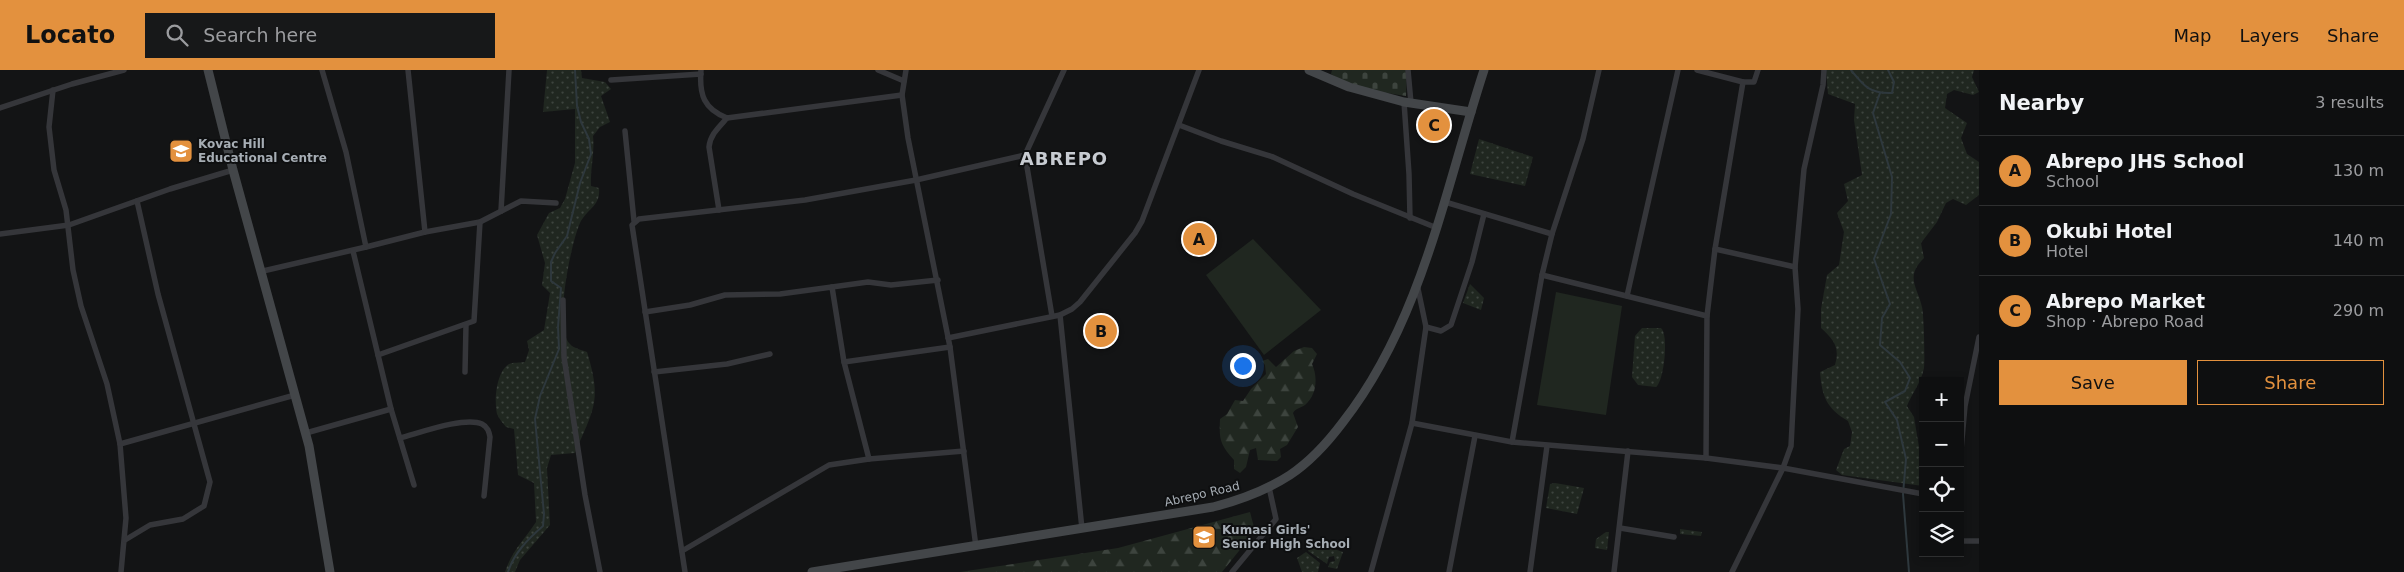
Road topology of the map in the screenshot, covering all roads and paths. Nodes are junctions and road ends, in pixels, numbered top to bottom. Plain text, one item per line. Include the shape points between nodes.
1 (124, 70) edge
2 (208, 70) edge
3 (322, 70) edge
4 (408, 70) edge
5 (509, 70) edge
6 (878, 70) edge
7 (906, 70) edge
8 (1064, 70) edge
9 (1199, 70) edge
10 (1309, 70) edge
11 (1408, 70) edge
12 (1484, 70) edge
13 (1599, 70) edge
14 (1678, 70) edge
15 (1697, 70) edge
16 (1758, 70) edge
17 (1824, 70) edge
18 (701, 72) edge
19 (611, 80) dead end
20 (904, 81) junction
21 (1743, 82) junction
22 (53, 90) junction
23 (902, 95) junction
24 (1407, 102) junction
25 (0, 108) edge
26 (1471, 112) junction
27 (727, 118) junction
28 (1179, 125) junction
29 (625, 131) dead end
30 (1024, 155) junction
31 (233, 170) junction
32 (916, 180) junction
33 (137, 201) junction
34 (1445, 202) junction
35 (556, 203) dead end
36 (719, 210) junction
37 (502, 211) junction
38 (1484, 214) junction
39 (1410, 218) junction
40 (634, 221) junction
41 (480, 222) junction
42 (69, 225) junction
43 (1437, 228) junction
44 (424, 232) junction
45 (0, 234) edge
46 (1552, 234) junction
47 (366, 247) junction
48 (1715, 249) junction
49 (353, 250) junction
50 (1795, 267) junction
51 (263, 271) junction
52 (1542, 275) junction
53 (938, 280) junction
54 (1417, 282) junction
55 (832, 287) junction
56 (1627, 296) junction
57 (563, 300) dead end
58 (645, 312) junction
59 (1060, 315) junction
60 (1052, 316) junction
61 (1707, 316) junction
62 (466, 326) junction
63 (1426, 327) junction
64 (1979, 337) edge
65 (948, 338) junction
66 (950, 348) junction
67 (770, 354) dead end
68 (378, 355) junction
69 (844, 362) junction
70 (465, 372) dead end
71 (654, 372) junction
72 (295, 395) junction
73 (391, 409) junction
74 (1964, 422) edge
75 (194, 423) junction
76 (1412, 423) junction
77 (306, 433) junction
78 (1475, 436) junction
79 (400, 438) junction
80 (1512, 442) junction
81 (120, 444) junction
82 (1547, 446) junction
83 (964, 451) junction
84 (1628, 451) junction
85 (1706, 458) junction
86 (869, 459) junction
87 (1783, 468) junction
88 (414, 485) dead end
89 (1269, 487) junction
90 (1919, 493) edge
91 (484, 496) dead end
92 (1620, 528) junction
93 (1082, 530) junction
94 (1674, 537) dead end
95 (125, 540) junction
96 (1964, 541) edge
97 (1979, 541) edge
98 (976, 547) junction
99 (682, 551) junction
100 (121, 572) edge
101 (330, 572) edge
102 (600, 572) edge
103 (685, 572) edge
104 (812, 572) edge
105 (1232, 572) edge
106 (1371, 572) edge
107 (1449, 572) edge
108 (1530, 572) edge
109 (1614, 572) edge
110 (1732, 572) edge

1 - 22 street
2 - 31 main road
3 - 47 street via 346,152
4 - 44 street
5 - 37 street
6 - 20 street
7 - 20 street
8 - 30 street
9 - 28 street
10 - 24 main road via 1349,87
11 - 24 street
12 - 26 main road, Abrepo Road
13 - 46 street via 1583,139
14 - 56 street
15 - 21 street
16 - 21 street via 1754,82
17 - 50 street via 1804,169
18 - 19 street
18 - 27 street via 708,107 713,113
20 - 23 street
21 - 48 street
22 - 25 street
22 - 42 street via 50,150
23 - 27 street
23 - 32 street
24 - 26 main road
24 - 39 street
26 - 34 main road, Abrepo Road
27 - 36 street via 716,130 709,147
28 - 39 street via 1274,157
28 - 59 street via 1135,233 1080,302
29 - 40 street
30 - 32 street
30 - 60 street
31 - 33 street
31 - 51 main road
32 - 36 street via 805,200
32 - 53 street
33 - 42 street
33 - 75 street via 158,294
34 - 38 street
34 - 43 main road, Abrepo Road
35 - 37 street via 521,202
36 - 40 street
37 - 41 street
38 - 46 street
38 - 63 street via 1451,325 1441,331
39 - 43 street
40 - 58 street via 632,226
41 - 44 street
41 - 62 street via 476,318
42 - 45 street
42 - 81 street via 79,297 107,384
43 - 54 main road, Abrepo Road
44 - 47 street
46 - 52 street
47 - 49 street
48 - 50 street
48 - 61 street
49 - 51 street
49 - 68 street
50 - 87 street via 1798,309 1793,436
51 - 72 main road
52 - 56 street
52 - 80 street
53 - 55 street via 891,286 868,282
53 - 65 street
54 - 63 street
54 - 89 main road, Abrepo Road via 1381,367 1352,411 1320,450
55 - 58 street via 780,294 725,295 690,305
55 - 69 street
56 - 61 street
57 - 102 street via 564,358
58 - 71 street
59 - 60 street
59 - 93 street
60 - 65 street
61 - 85 street
62 - 68 street
62 - 70 street
63 - 76 street
64 - 74 street
65 - 66 street
66 - 69 street
66 - 83 street
67 - 71 street via 726,364
68 - 73 street
69 - 86 street
71 - 99 street
72 - 75 street
72 - 77 main road
73 - 77 street
73 - 79 street
75 - 81 street
75 - 95 street via 210,482 204,506 183,519 150,525
76 - 78 street
76 - 106 street
77 - 101 main road
78 - 80 street
78 - 107 street
79 - 88 street
79 - 91 street via 458,423 483,425 490,437
80 - 82 street
81 - 95 street via 125,489
82 - 84 street
82 - 108 street
83 - 86 street
83 - 98 street
84 - 85 street
84 - 92 street
85 - 87 street
86 - 99 street via 829,465
87 - 90 street
87 - 110 street
89 - 93 main road, Abrepo Road via 1214,507
89 - 105 street via 1276,519
92 - 94 street
92 - 109 street
93 - 98 main road, Abrepo Road
95 - 100 street
96 - 97 street
98 - 104 main road, Abrepo Road
99 - 103 street

